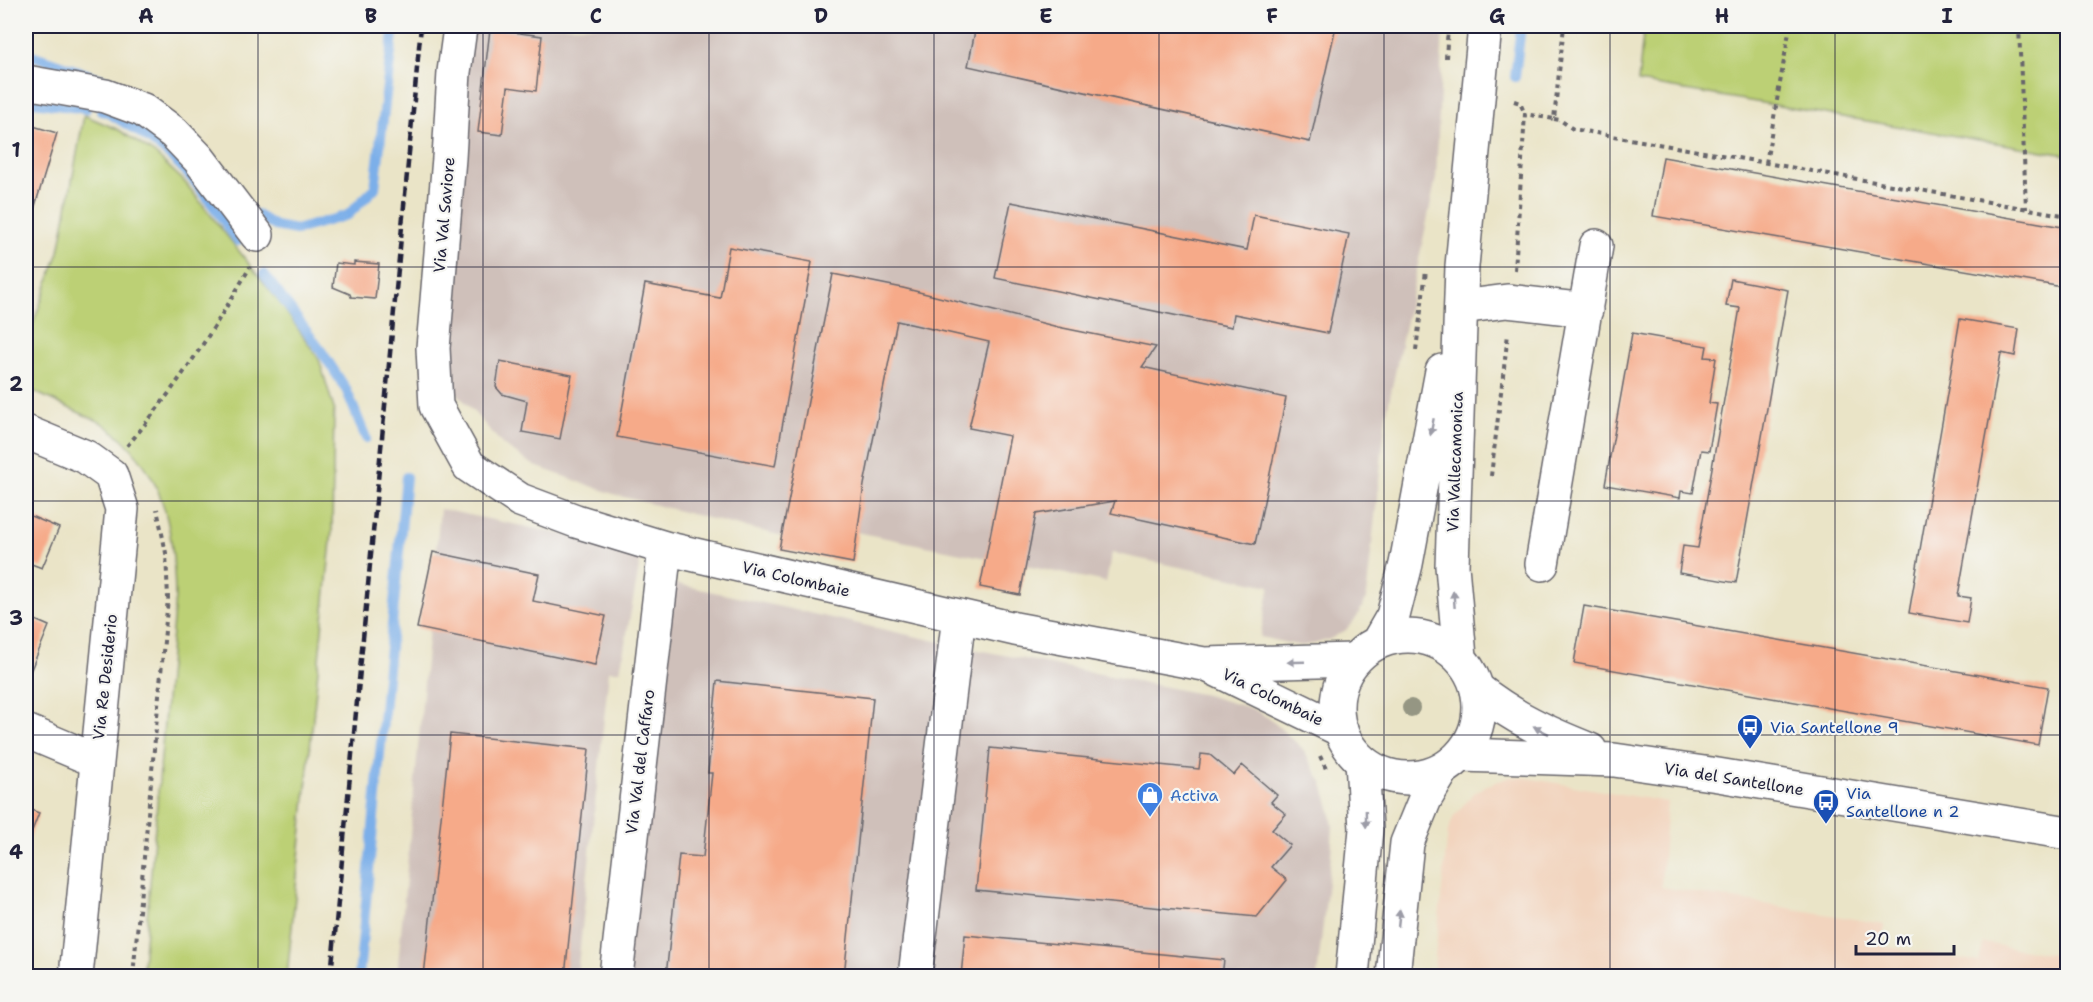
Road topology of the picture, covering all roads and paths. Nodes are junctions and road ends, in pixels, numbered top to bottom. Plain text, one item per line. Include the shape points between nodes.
1 (462, 26) edge
2 (1448, 26) edge
3 (1485, 26) edge
4 (1564, 26) edge
5 (1790, 26) edge
6 (1897, 26) edge
7 (1922, 26) edge
8 (2019, 26) edge
9 (1446, 61) dead end
10 (26, 82) edge
11 (1514, 101) dead end
12 (1525, 114) junction
13 (1554, 119) junction
14 (1766, 163) junction
15 (2026, 209) junction
16 (2067, 216) edge
17 (257, 235) joint
18 (1596, 246) dead end
19 (1426, 265) dead end
20 (1462, 266) junction
21 (1512, 301) junction
22 (1461, 306) junction
23 (1586, 310) junction
24 (1415, 356) dead end
25 (436, 406) joint
26 (26, 432) edge
27 (125, 449) dead end
28 (1490, 485) dead end
29 (665, 548) junction
30 (1542, 564) dead end
31 (959, 616) junction
32 (1366, 651) junction
33 (1460, 657) junction
34 (1204, 664) junction
35 (1477, 689) junction
36 (1341, 730) junction
37 (26, 731) edge
38 (1314, 749) dead end
39 (1614, 760) junction
40 (97, 761) junction
41 (1362, 761) junction
42 (1452, 762) junction
43 (1331, 778) dead end
44 (2067, 833) edge
45 (76, 976) edge
46 (616, 976) edge
47 (915, 976) edge
48 (1352, 976) edge
49 (1393, 976) edge

1 - 25 street, Via Val Saviore via 454,72 434,348
2 - 9 path
3 - 20 street, Via Vallecamonica
4 - 13 path
5 - 14 path
6 - 7 path via 1909,31
8 - 15 path
10 - 17 street via 105,96 143,110 174,133 199,159
11 - 12 path via 1520,103
12 - 13 path
12 - 21 path
13 - 14 path via 1573,129
14 - 15 path
15 - 16 path
17 - 27 path via 252,264 219,319
18 - 23 street
19 - 24 path
20 - 22 street, Via Vallecamonica
20 -> 32 street, Via Vallecamonica via 1406,564 1393,616
21 - 22 street
21 - 23 street
21 - 28 path
33 -> 22 street, Via Vallecamonica via 1452,566
23 - 30 street
25 - 29 street, Via Colombaie via 469,465 520,500
26 - 40 street, Via Re Desiderio via 86,457 111,475 122,509
29 - 31 street, Via Colombaie
29 - 46 street, Via Val del Caffaro
31 - 34 street, Via Colombaie
31 - 47 street
32 - 33 street via 1404,636 1430,639
32 -> 34 street, Via Colombaie
32 - 36 street via 1345,675 1339,693
33 - 35 street
34 - 36 street, Via Colombaie
39 -> 35 street, Via del Santellone via 1543,732
35 - 42 street via 1480,712 1474,735
36 - 41 street
37 - 40 street
38 - 43 path
39 - 42 street, Via del Santellone
39 - 44 street, Via del Santellone
40 - 45 street, Via Re Desiderio
41 - 42 street via 1376,771 1410,779 1427,776
41 -> 48 street via 1366,830
49 -> 42 street via 1407,843 1425,799

